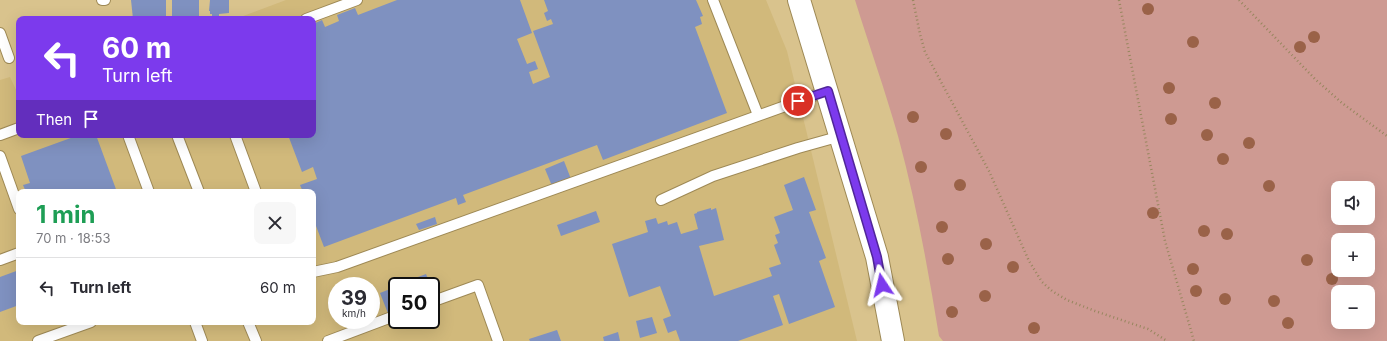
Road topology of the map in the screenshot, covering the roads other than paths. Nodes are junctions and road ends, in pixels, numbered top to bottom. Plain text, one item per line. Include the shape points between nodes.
1 (357, 0) edge
2 (713, 0) edge
3 (799, 0) edge
4 (314, 16) edge
5 (0, 33) edge
6 (9, 58) dead end
7 (828, 91) junction
8 (758, 115) junction
9 (16, 129) edge
10 (0, 135) edge
11 (841, 136) junction
12 (129, 138) edge
13 (178, 138) edge
14 (236, 138) edge
15 (0, 156) edge
16 (148, 189) edge
17 (198, 189) edge
18 (255, 189) edge
19 (661, 200) dead end
20 (16, 201) edge
21 (16, 254) edge
22 (0, 260) edge
23 (316, 271) edge
24 (440, 299) edge
25 (388, 318) edge
26 (74, 325) edge
27 (196, 325) edge
28 (249, 325) edge
29 (62, 327) edge
30 (38, 341) edge
31 (202, 341) edge
32 (256, 341) edge
33 (328, 341) edge
34 (498, 341) edge
35 (893, 341) edge

1 - 4 lane
2 - 8 lane
3 - 7 main road
5 - 6 lane
7 - 8 lane
7 - 11 main road
8 - 23 lane via 337,266
9 - 10 lane
11 - 19 lane via 713,176
11 - 35 main road via 877,257
12 - 16 lane
13 - 17 lane
14 - 18 lane
15 - 20 lane
21 - 22 lane
24 - 34 lane via 478,284
25 - 33 lane
26 - 29 lane
27 - 31 lane
28 - 32 lane
29 - 30 lane

